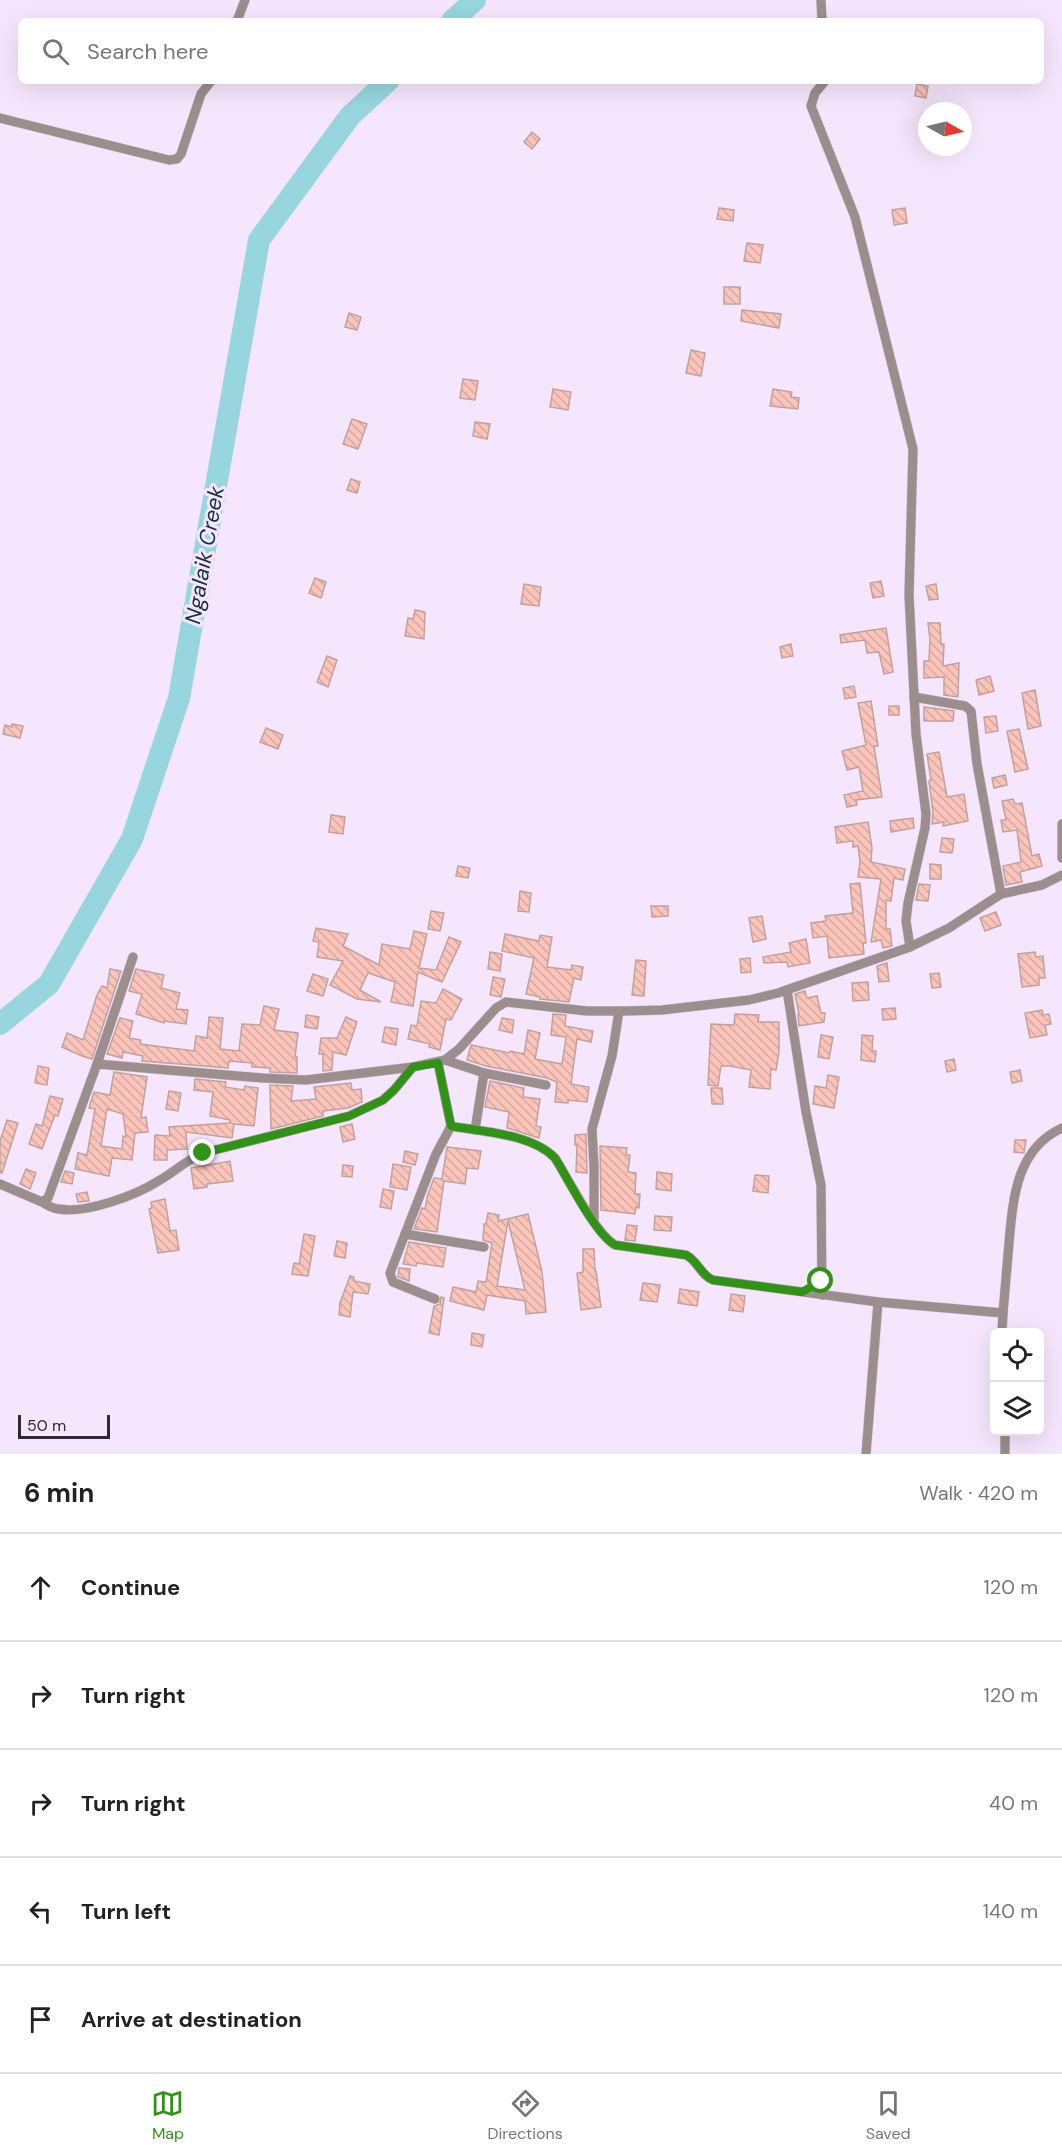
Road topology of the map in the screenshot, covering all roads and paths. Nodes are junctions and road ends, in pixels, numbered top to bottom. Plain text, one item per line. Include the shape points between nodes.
1 (245, 0) edge
2 (820, 0) edge
3 (238, 18) edge
4 (822, 18) edge
5 (209, 84) edge
6 (822, 84) edge
7 (0, 118) edge
8 (914, 697) junction
9 (1062, 824) edge
10 (1062, 858) edge
11 (1062, 875) edge
12 (1001, 894) junction
13 (910, 947) junction
14 (134, 957) dead end
15 (787, 990) junction
16 (619, 1011) junction
17 (442, 1061) junction
18 (97, 1064) junction
19 (413, 1067) junction
20 (484, 1073) junction
21 (546, 1085) dead end
22 (451, 1126) junction
23 (1062, 1128) edge
24 (474, 1130) junction
25 (0, 1184) edge
26 (42, 1202) junction
27 (594, 1221) junction
28 (405, 1234) junction
29 (484, 1247) dead end
30 (821, 1281) junction
31 (802, 1292) junction
32 (822, 1295) junction
33 (435, 1299) dead end
34 (878, 1302) junction
35 (1003, 1313) junction
36 (1002, 1328) edge
37 (1005, 1436) edge
38 (866, 1454) edge
39 (1005, 1454) edge

1 - 3 street
2 - 4 street
5 - 7 street via 201,94 177,159
6 - 8 street via 811,106 855,217 913,449 909,595
8 - 12 street via 965,706 971,711
8 - 13 street via 926,828 908,903
9 - 10 street
11 - 12 street via 1042,885
12 - 13 street via 949,928
13 - 15 street
14 - 18 street
15 - 16 street via 738,1002
15 - 30 street via 820,1178
16 - 17 street via 506,1002
16 - 27 street via 612,1056 592,1130
17 - 19 street
17 - 20 street
17 - 22 street
18 - 19 street via 306,1080
18 - 26 street via 52,1191
19 - 26 street via 383,1100 349,1116 203,1153 122,1199 59,1210
20 - 21 street
20 - 24 street
22 - 24 street
22 - 28 street
23 - 35 street via 1045,1138 1021,1172 1011,1218
24 - 27 street via 528,1140 547,1150
25 - 26 street
27 - 31 street via 615,1245 686,1255 713,1280
28 - 29 street
28 - 33 street via 390,1278
30 - 31 street
30 - 32 street
31 - 32 street
32 - 34 street
34 - 35 street
34 - 38 street
35 - 36 street
37 - 39 street

